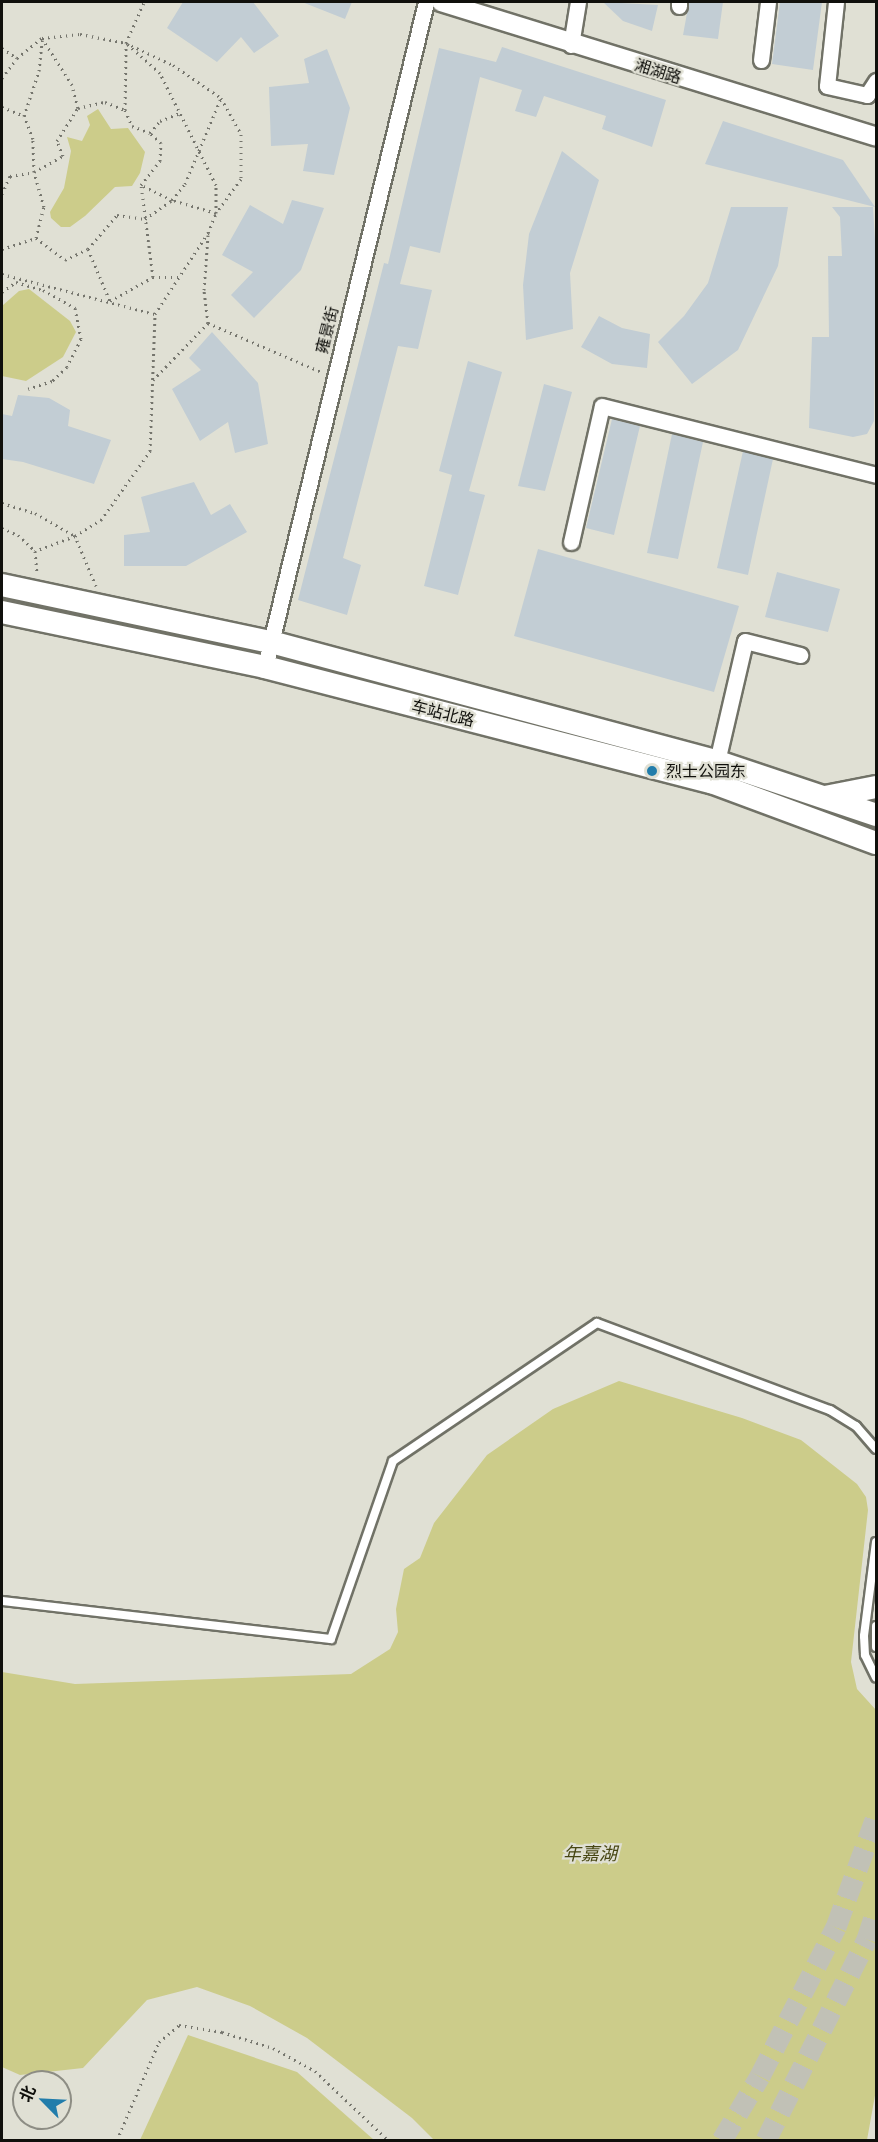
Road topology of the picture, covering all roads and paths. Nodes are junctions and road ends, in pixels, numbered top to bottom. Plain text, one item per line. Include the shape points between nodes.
1 (144, 2) edge
2 (426, 2) edge
3 (441, 2) edge
4 (578, 2) edge
5 (768, 2) edge
6 (836, 2) edge
7 (42, 38) junction
8 (126, 43) junction
9 (571, 45) junction
10 (2, 48) edge
11 (17, 58) junction
12 (761, 60) dead end
13 (2, 78) edge
14 (876, 81) edge
15 (221, 98) junction
16 (2, 106) edge
17 (78, 108) junction
18 (125, 110) junction
19 (180, 113) junction
20 (24, 116) junction
21 (150, 133) junction
22 (876, 137) edge
23 (197, 147) junction
24 (34, 172) junction
25 (141, 185) junction
26 (2, 194) edge
27 (171, 200) junction
28 (216, 213) junction
29 (145, 219) junction
30 (208, 233) junction
31 (36, 238) junction
32 (2, 249) edge
33 (88, 249) junction
34 (2, 274) edge
35 (179, 276) junction
36 (153, 277) junction
37 (2, 292) edge
38 (110, 301) junction
39 (155, 314) junction
40 (208, 323) junction
41 (334, 377) junction
42 (153, 381) junction
43 (28, 389) dead end
44 (876, 475) edge
45 (2, 503) edge
46 (2, 528) edge
47 (75, 536) junction
48 (571, 542) dead end
49 (35, 551) junction
50 (2, 585) edge
51 (37, 592) junction
52 (104, 606) junction
53 (2, 612) edge
54 (271, 642) junction
55 (800, 655) dead end
56 (265, 667) junction
57 (714, 772) junction
58 (876, 787) edge
59 (825, 798) junction
60 (876, 815) edge
61 (876, 843) edge
62 (876, 1449) edge
63 (876, 1542) edge
64 (2, 1601) edge
65 (876, 1626) edge
66 (876, 1647) edge
67 (876, 1678) edge
68 (117, 2140) edge
69 (388, 2140) edge

1 - 8 path
2 - 41 street, 雍景街
3 - 9 street, 湘湖路
4 - 9 street
5 - 12 street
6 - 14 street via 827,86 867,95
7 - 8 path via 80,34
7 - 11 path
7 - 17 path via 72,86
7 - 20 path via 39,71
8 - 15 path via 173,65
8 - 18 path
8 - 19 path via 160,73
9 - 22 street, 湘湖路
10 - 11 path
11 - 13 path
15 - 23 path
15 - 28 path via 241,134 241,179
16 - 20 path
17 - 18 path via 105,102
17 - 24 path via 57,141 63,156
18 - 21 path via 132,126
19 - 21 path via 160,121
19 - 23 path
20 - 24 path via 33,139
21 - 25 path via 161,143 160,162
23 - 27 path via 184,184
23 - 28 path via 216,185
24 - 26 path via 10,176
24 - 31 path via 44,207
25 - 27 path
25 - 29 path
27 - 28 path
27 - 29 path
28 - 30 path
29 - 33 path via 117,215
29 - 36 path
30 - 35 path
30 - 40 path via 204,290
31 - 32 path
31 - 33 path via 65,260
33 - 38 path
34 - 38 path
35 - 36 path
35 - 39 path
36 - 38 path
37 - 43 path via 16,282 43,290 75,308 81,339 67,367 52,381
38 - 39 path
39 - 42 path
40 - 41 path
40 - 42 path
41 - 54 street, 雍景街
42 - 47 path via 150,451 101,520
44 - 48 street via 602,406
45 - 47 path via 35,513
46 - 49 path via 18,535
47 - 49 path
47 - 52 path
49 - 51 path
50 - 51 main road, 车站北路
51 - 52 main road, 车站北路
52 - 54 main road, 车站北路
53 - 56 main road, 车站北路
54 - 56 street, 雍景街
54 - 57 main road, 车站北路
55 - 57 street via 745,641
56 - 57 main road, 车站北路
57 - 59 main road, 车站北路
57 - 61 main road, 车站北路
58 - 59 main road
59 - 60 main road, 车站北路
62 - 64 lane via 856,1426 830,1410 597,1323 393,1461 331,1640
63 - 67 lane via 864,1636 865,1655
65 - 66 lane
68 - 69 path via 159,2042 179,2025 222,2032 273,2048 315,2071

